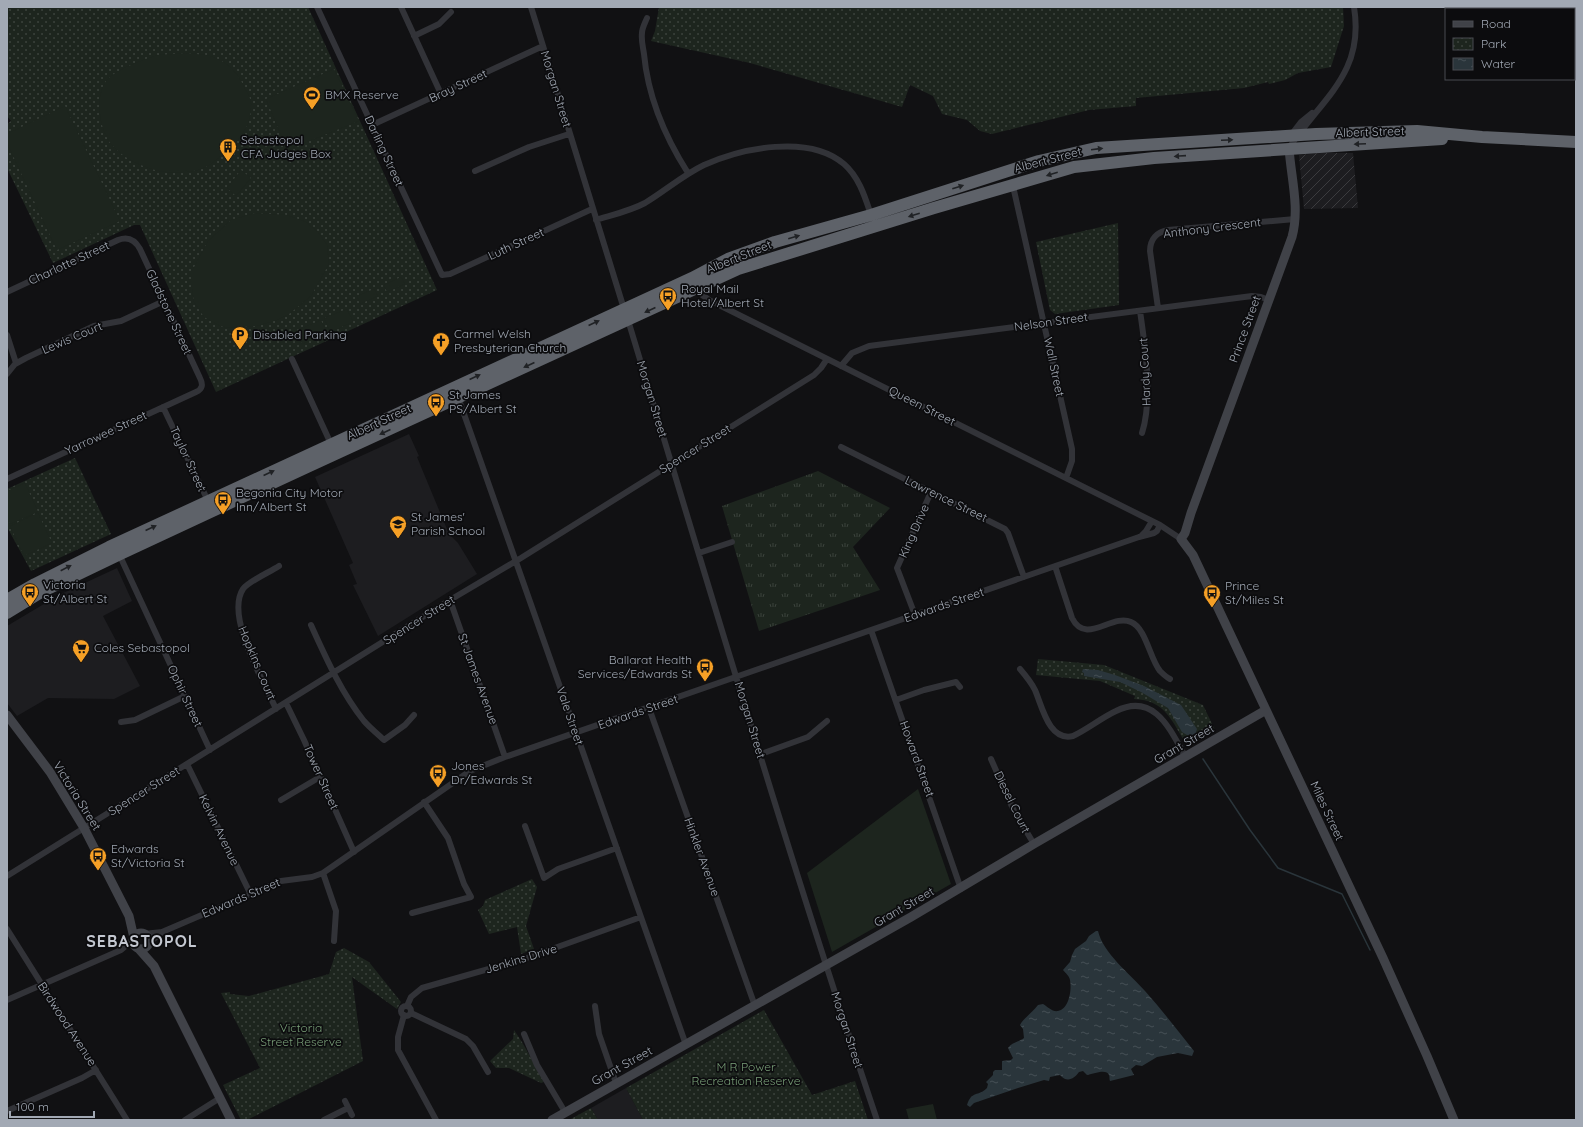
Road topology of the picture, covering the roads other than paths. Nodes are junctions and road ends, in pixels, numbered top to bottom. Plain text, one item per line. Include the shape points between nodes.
1 (317, 7) edge
2 (401, 7) edge
3 (531, 7) edge
4 (1354, 7) edge
5 (451, 12) dead end
6 (647, 18) dead end
7 (414, 36) junction
8 (543, 46) junction
9 (440, 94) junction
10 (1324, 103) junction
11 (1308, 121) junction
12 (372, 125) junction
13 (570, 134) junction
14 (1316, 134) junction
15 (1294, 135) junction
16 (1482, 137) junction
17 (1576, 142) edge
18 (1289, 148) junction
19 (475, 171) dead end
20 (688, 173) junction
21 (1013, 186) junction
22 (931, 196) junction
23 (934, 208) junction
24 (592, 209) junction
25 (871, 215) junction
26 (1295, 218) junction
27 (596, 220) junction
28 (133, 240) joint
29 (440, 273) joint
30 (695, 283) junction
31 (7, 292) edge
32 (1269, 300) junction
33 (164, 301) junction
34 (1158, 308) junction
35 (1140, 310) junction
36 (626, 314) junction
37 (1044, 323) junction
38 (7, 335) edge
39 (292, 359) dead end
40 (827, 359) junction
41 (16, 363) junction
42 (841, 366) junction
43 (7, 374) edge
44 (202, 385) joint
45 (457, 392) junction
46 (163, 407) junction
47 (1142, 433) dead end
48 (331, 444) junction
49 (841, 446) dead end
50 (672, 464) junction
51 (1066, 478) junction
52 (7, 479) edge
53 (932, 492) junction
54 (210, 506) junction
55 (1152, 521) junction
56 (1160, 525) junction
57 (1138, 537) junction
58 (1179, 537) junction
59 (732, 542) dead end
60 (118, 549) junction
61 (699, 553) junction
62 (516, 561) junction
63 (280, 566) dead end
64 (1055, 566) junction
65 (1024, 577) junction
66 (7, 600) edge
67 (450, 600) junction
68 (7, 613) edge
69 (915, 615) junction
70 (311, 625) dead end
71 (872, 630) junction
72 (1020, 669) dead end
73 (333, 673) junction
74 (737, 677) junction
75 (1170, 679) dead end
76 (960, 687) dead end
77 (185, 696) junction
78 (896, 700) junction
79 (286, 703) junction
80 (649, 708) junction
81 (276, 709) junction
82 (1266, 710) junction
83 (414, 715) dead end
84 (9, 721) edge
85 (827, 721) dead end
86 (121, 722) dead end
87 (576, 733) junction
88 (210, 750) junction
89 (761, 754) junction
90 (1185, 756) junction
91 (505, 757) junction
92 (992, 759) dead end
93 (187, 764) junction
94 (320, 777) junction
95 (281, 800) dead end
96 (424, 802) junction
97 (525, 826) dead end
98 (84, 828) junction
99 (1034, 844) junction
100 (617, 848) junction
101 (354, 852) junction
102 (323, 873) junction
103 (7, 876) edge
104 (962, 889) junction
105 (251, 895) junction
106 (412, 913) dead end
107 (129, 916) junction
108 (641, 917) junction
109 (7, 929) edge
110 (162, 932) junction
111 (144, 934) junction
112 (134, 939) junction
113 (334, 941) dead end
114 (149, 944) junction
115 (138, 948) junction
116 (121, 950) junction
117 (826, 965) junction
118 (154, 966) junction
119 (42, 986) junction
120 (7, 1000) edge
121 (407, 1006) junction
122 (595, 1006) dead end
123 (755, 1006) junction
124 (411, 1013) junction
125 (404, 1016) junction
126 (524, 1034) dead end
127 (686, 1045) junction
128 (96, 1070) junction
129 (488, 1072) dead end
130 (616, 1084) junction
131 (220, 1098) junction
132 (345, 1101) dead end
133 (348, 1108) junction
134 (7, 1111) edge
135 (565, 1112) junction
136 (352, 1115) dead end
137 (127, 1120) edge
138 (185, 1120) edge
139 (231, 1120) edge
140 (324, 1120) edge
141 (436, 1120) edge
142 (552, 1120) edge
143 (876, 1120) edge
144 (1454, 1120) edge

1 - 12 street, Darling Street
2 - 7 street
3 - 8 street, Morgan Street
4 - 10 street via 1356,29 1352,54 1342,79
5 - 7 street via 439,24
6 - 20 street via 642,36 645,66 653,100 668,138
7 - 9 street
8 - 9 street, Bray Street
8 - 13 street, Morgan Street
9 - 12 street, Bray Street
10 - 11 street
10 - 15 street via 1302,121
11 - 14 street
11 - 15 street
12 - 29 street, Darling Street
13 - 19 street via 529,147
13 - 24 street, Morgan Street
14 - 15 highway, Albert Street
14 - 16 highway, Albert Street via 1416,131
15 - 18 street
22 -> 15 highway, Albert Street via 1039,161 1089,150
16 - 17 highway, Albert Street
16 -> 18 highway, Albert Street
18 -> 21 highway, Albert Street via 1074,167
18 - 26 street, Prince Street
20 - 25 street via 722,158 752,150 791,147 812,149 831,156 848,168 860,186
20 - 27 street via 642,204
21 - 23 highway, Albert Street
21 - 37 street, Wall Street
22 - 23 highway
22 - 25 highway, Albert Street
23 -> 30 highway, Albert Street
24 - 27 street, Morgan Street
24 - 29 street, Luth Street via 450,274 444,276
30 -> 25 highway, Albert Street via 728,259 775,242
26 - 32 street, Prince Street via 1290,245
26 - 34 street, Anthony Crescent via 1168,230 1157,234 1150,253
27 - 36 street, Morgan Street
28 - 31 street, Charlotte Street via 118,240
28 - 33 street, Gladstone Street via 140,249
30 - 36 highway, Albert Street
30 - 40 street, Queen Street via 706,298
32 - 34 street, Nelson Street via 1252,296
32 - 58 street, Prince Street via 1185,533
33 - 41 street, Lewis Court via 121,321 94,326
33 - 44 street, Gladstone Street
34 - 35 street, Nelson Street
35 - 37 street, Nelson Street
35 - 47 street, Hardy Court via 1146,366 1147,417
36 - 45 highway, Albert Street
36 - 50 street, Morgan Street
37 - 42 street, Nelson Street via 866,347 850,354
37 - 51 street, Wall Street via 1072,449 1072,461
38 - 41 street
39 - 48 street
40 - 42 street, Queen Street
40 - 50 street, Spencer Street via 815,374
41 - 43 street, Lewis Court
42 - 51 street, Queen Street
44 - 46 street, Yarrowee Street via 198,391
45 - 48 highway, Albert Street
45 -> 54 highway, Albert Street
45 - 62 street, Vale Street
46 - 52 street, Yarrowee Street
46 - 54 street, Taylor Street
54 -> 48 highway, Albert Street
49 - 53 street, Lawrence Street
50 - 61 street, Morgan Street
50 - 62 street, Spencer Street
51 - 55 street, Queen Street
53 - 65 street, Lawrence Street via 1006,529
53 - 69 street, King Drive via 897,568
54 - 60 highway, Albert Street
55 - 56 street, Queen Street
55 - 57 street, Edwards Street via 1145,533
56 - 57 street, Edwards Street via 1155,532
56 - 58 street, Miles Street
57 - 64 street, Edwards Street
58 - 82 street, Miles Street via 1193,555
59 - 61 street
66 -> 60 highway, Albert Street via 35,584
60 - 68 highway, Albert Street
60 - 77 street, Ophir Street
61 - 74 street, Morgan Street
62 - 67 street, Spencer Street
62 - 87 street, Vale Street
63 - 81 street, Hopkins Court via 245,586 239,606 244,639
64 - 65 street, Edwards Street
64 - 75 street via 1076,624 1090,630 1121,620 1132,622 1139,628 1159,670
65 - 69 street, Edwards Street
67 - 73 street, Spencer Street
67 - 91 street, St James Avenue
69 - 71 street, Edwards Street
70 - 73 street
71 - 74 street, Edwards Street
71 - 78 street, Howard Street
72 - 90 street via 1033,686 1051,727 1058,734 1071,736 1117,710 1143,707 1154,711 1163,719
73 - 79 street, Spencer Street
73 - 83 street via 362,718 384,740
74 - 80 street, Edwards Street
74 - 89 street, Morgan Street
76 - 78 street via 956,682
77 - 86 street via 135,720
77 - 88 street, Ophir Street
78 - 104 street, Howard Street
79 - 81 street, Spencer Street
79 - 94 street, Tower Street
80 - 87 street, Edwards Street
80 - 123 street, Hinkler Avenue
81 - 88 street, Spencer Street
82 - 90 street, Grant Street
82 - 144 street, Miles Street via 1386,965
84 - 98 street, Victoria Street via 50,772
85 - 89 street via 808,737
87 - 91 street, Edwards Street
87 - 100 street, Vale Street
88 - 93 street, Spencer Street
89 - 117 street, Morgan Street
90 - 99 street, Grant Street
91 - 96 street, Edwards Street via 470,771
92 - 99 street, Diesel Court via 1014,811
93 - 98 street, Spencer Street
93 - 105 street, Kelvin Avenue
94 - 95 street
94 - 101 street, Tower Street
96 - 101 street, Edwards Street
96 - 106 street via 448,838 471,897
97 - 100 street via 544,878 558,869
98 - 103 street, Spencer Street
98 - 107 street, Victoria Street
99 - 104 street, Grant Street
100 - 108 street, Vale Street
101 - 102 street, Edwards Street
102 - 105 street, Edwards Street via 284,880
102 - 113 street via 336,911
104 - 117 street, Grant Street
105 - 110 street, Edwards Street
107 - 111 street, Victoria Street
107 - 112 street, Victoria Street
108 - 121 street, Jenkins Drive via 524,959 423,987 411,997
108 - 127 street, Vale Street
109 - 119 street, Birdwood Avenue
110 - 111 street, Edwards Street
110 - 114 street, Edwards Street
111 - 112 street via 138,934
111 - 114 street via 148,937
112 - 115 street via 134,944
112 - 116 street
114 - 115 street via 144,948
114 - 118 street
115 - 116 street
115 - 118 street
116 - 119 street
117 - 123 street, Grant Street
117 - 143 street, Morgan Street
118 - 131 street
119 - 120 street
119 - 128 street, Birdwood Avenue
121 - 124 street
121 - 125 street via 402,1009
122 - 130 street via 599,1034
123 - 127 street, Grant Street
124 - 125 street
124 - 129 street via 466,1039
125 - 141 street via 398,1037 398,1050
126 - 135 street via 537,1065
127 - 130 street, Grant Street
128 - 134 street
128 - 137 street, Birdwood Avenue
130 - 135 street, Grant Street
131 - 138 street
131 - 139 street
132 - 133 street
133 - 136 street
133 - 140 street
135 - 142 street, Grant Street

